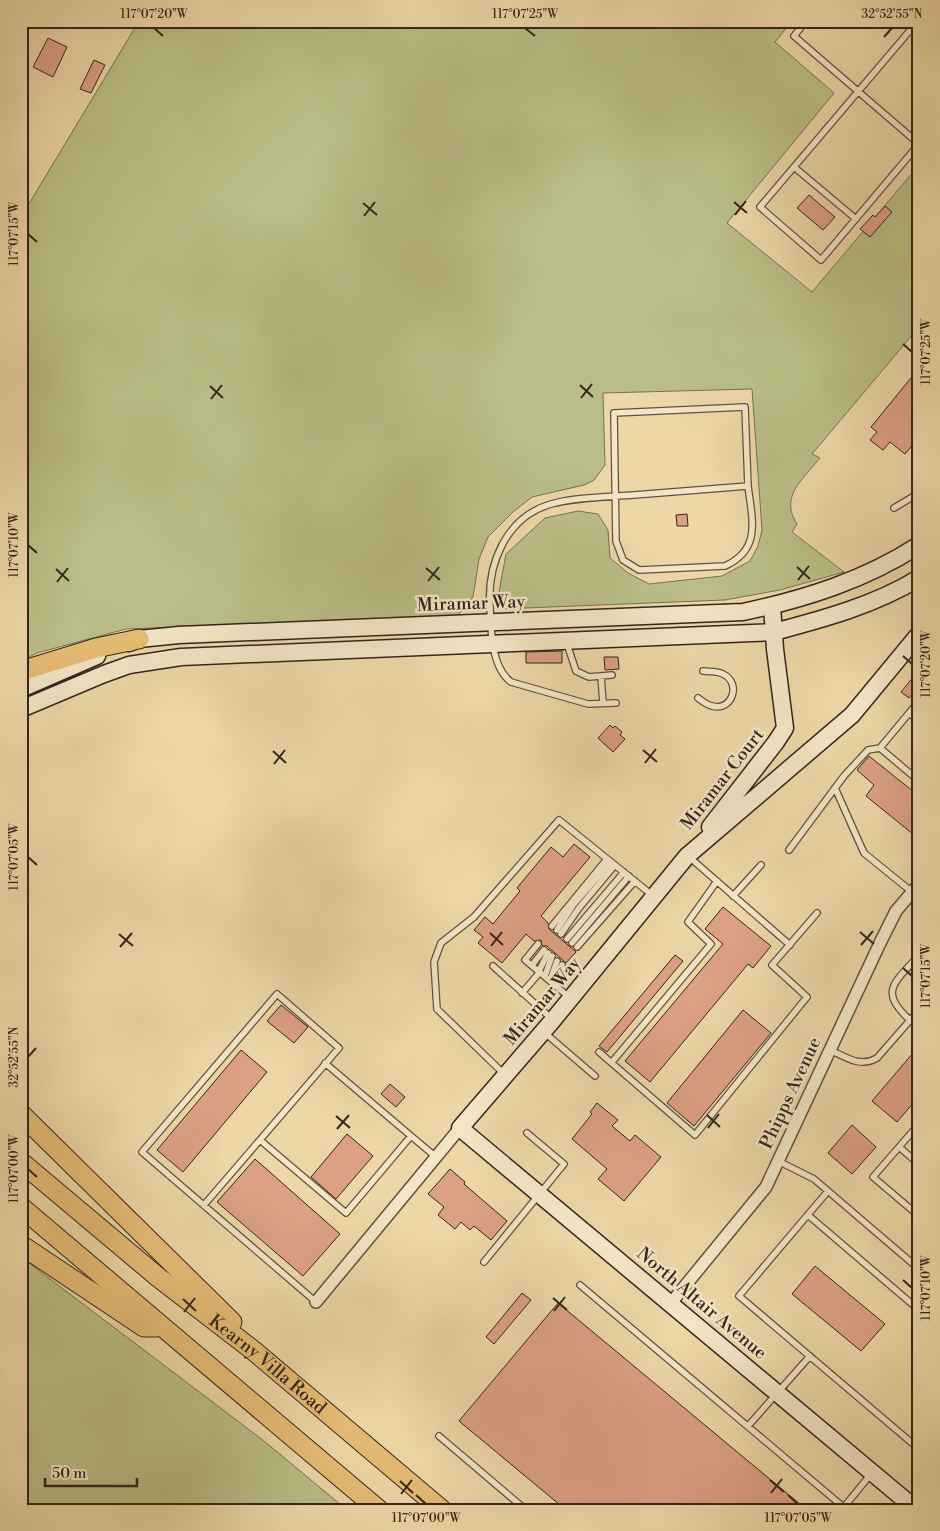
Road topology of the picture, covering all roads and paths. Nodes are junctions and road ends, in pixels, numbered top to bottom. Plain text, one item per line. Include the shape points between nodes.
1 (806, 21) edge
2 (918, 21) edge
3 (858, 92) junction
4 (919, 144) edge
5 (794, 166) junction
6 (856, 219) junction
7 (748, 486) junction
8 (919, 493) edge
9 (616, 496) junction
10 (894, 508) dead end
11 (919, 545) edge
12 (919, 578) edge
13 (772, 606) junction
14 (491, 622) junction
15 (774, 632) junction
16 (919, 634) edge
17 (139, 639) junction
18 (567, 642) junction
19 (493, 644) junction
20 (21, 670) edge
21 (703, 671) dead end
22 (602, 676) junction
23 (612, 676) dead end
24 (21, 690) edge
25 (698, 698) dead end
26 (919, 701) edge
27 (603, 703) junction
28 (616, 703) dead end
29 (21, 709) edge
30 (909, 713) junction
31 (919, 721) edge
32 (880, 748) junction
33 (919, 781) edge
34 (835, 788) junction
35 (789, 850) dead end
36 (687, 856) junction
37 (611, 862) junction
38 (761, 864) dead end
39 (626, 874) junction
40 (635, 880) junction
41 (717, 882) junction
42 (915, 888) edge
43 (653, 896) junction
44 (733, 896) junction
45 (816, 912) dead end
46 (538, 944) dead end
47 (790, 944) junction
48 (919, 955) edge
49 (532, 965) junction
50 (493, 966) dead end
51 (541, 973) junction
52 (550, 981) junction
53 (557, 986) junction
54 (522, 993) junction
55 (571, 998) junction
56 (919, 1010) edge
57 (910, 1020) junction
58 (548, 1026) junction
59 (830, 1050) junction
60 (599, 1052) dead end
61 (612, 1062) junction
62 (325, 1063) junction
63 (506, 1075) junction
64 (595, 1076) dead end
65 (21, 1114) edge
66 (919, 1124) edge
67 (460, 1128) junction
68 (527, 1133) dead end
69 (411, 1136) junction
70 (260, 1140) junction
71 (899, 1147) junction
72 (436, 1157) junction
73 (778, 1161) junction
74 (21, 1162) edge
75 (919, 1164) edge
76 (828, 1191) junction
77 (540, 1194) junction
78 (204, 1205) junction
79 (21, 1207) edge
80 (808, 1215) junction
81 (919, 1216) edge
82 (21, 1245) edge
83 (484, 1262) dead end
84 (919, 1269) edge
85 (580, 1285) dead end
86 (316, 1302) joint
87 (671, 1303) junction
88 (919, 1310) edge
89 (163, 1327) junction
90 (254, 1351) junction
91 (810, 1356) junction
92 (778, 1394) junction
93 (748, 1426) junction
94 (438, 1436) dead end
95 (919, 1449) edge
96 (872, 1472) junction
97 (845, 1508) edge
98 (379, 1510) edge
99 (442, 1510) edge
100 (526, 1510) edge
101 (917, 1510) edge

1 - 3 lane via 794,36
2 - 3 lane
3 - 4 lane
3 - 5 lane
4 - 6 lane
5 - 6 lane
5 - 6 lane via 760,207 821,260
7 - 9 lane
7 - 9 lane via 752,536 743,555 725,566 639,570 630,566 623,560 616,542
7 - 9 lane via 745,407 614,413
8 - 10 lane
9 - 14 lane via 549,504 524,518 504,539 492,565
11 - 13 main road, Miramar Way via 871,573 789,603
12 - 15 main road via 827,618
13 - 14 main road, Miramar Way via 743,612
13 - 15 main road, Miramar Court
14 - 17 main road, Miramar Way via 188,634
14 - 19 lane
15 - 18 main road
15 - 36 main road, Miramar Court via 785,728
16 - 36 main road, Miramar Way via 852,715
17 - 20 main road
17 - 24 main road, Miramar Way
18 - 19 main road
18 - 22 lane via 576,671 589,677
19 - 27 lane via 500,670 511,682 588,704
19 - 29 main road via 181,657 129,665
21 - 25 lane via 721,672 729,677 734,692 728,703 720,706 712,706
22 - 23 lane
22 - 27 lane
26 - 30 lane
27 - 28 lane
30 - 31 lane
30 - 32 lane
32 - 33 lane
32 - 34 lane via 868,750
34 - 35 lane
34 - 42 lane via 864,853
36 - 41 lane
36 - 43 main road, Miramar Way
37 - 37 lane via 556,930 579,908
37 - 39 lane
37 - 63 lane via 559,820 474,917 441,943 434,962 437,1009
38 - 44 lane
39 - 40 lane
39 - 40 lane via 572,943
40 - 43 lane
41 - 44 lane
41 - 61 lane via 688,922 711,944
42 - 59 street, Phipps Avenue via 892,919
43 - 55 main road, Miramar Way
44 - 47 lane
45 - 47 lane
46 - 49 lane via 525,960
47 - 61 lane via 772,965 807,997 695,1134
48 - 57 lane via 896,981 892,993 894,1005
49 - 51 lane
49 - 51 lane via 548,953
50 - 54 lane
51 - 52 lane
51 - 54 lane
52 - 53 lane
52 - 53 lane via 559,963
53 - 55 lane
54 - 58 lane
55 - 58 main road, Miramar Way
56 - 57 lane
57 - 59 lane via 870,1062 855,1062
58 - 63 main road, Miramar Way
58 - 64 lane
59 - 73 street, Phipps Avenue
60 - 61 lane
62 - 69 lane
62 - 70 lane
62 - 78 lane via 339,1048 277,994 142,1152
63 - 67 main road, Miramar Way
65 - 90 main road via 230,1319
66 - 71 lane
67 - 72 street, Miramar Way
67 - 77 main road, North Altair Avenue
68 - 77 lane via 564,1164
69 - 70 lane via 346,1213
69 - 72 lane
70 - 78 lane
71 - 75 lane
71 - 81 lane via 873,1177
72 - 86 street, Miramar Way
73 - 76 lane via 814,1179
73 - 87 street, Phipps Avenue via 766,1187
74 - 90 main road, Kearny Villa Road via 159,1278
76 - 80 lane
76 - 84 lane
77 - 83 lane
77 - 87 main road, North Altair Avenue
78 - 86 lane
79 - 89 main road
80 - 88 lane
80 - 91 lane via 739,1296
82 - 89 main road via 144,1327
85 - 93 lane
87 - 92 main road, North Altair Avenue
89 - 98 main road
90 - 99 main road, Kearny Villa Road
91 - 92 lane
91 - 95 lane
92 - 93 lane
92 - 96 main road, North Altair Avenue
93 - 97 lane
94 - 100 lane
96 - 97 lane
96 - 101 main road, North Altair Avenue

